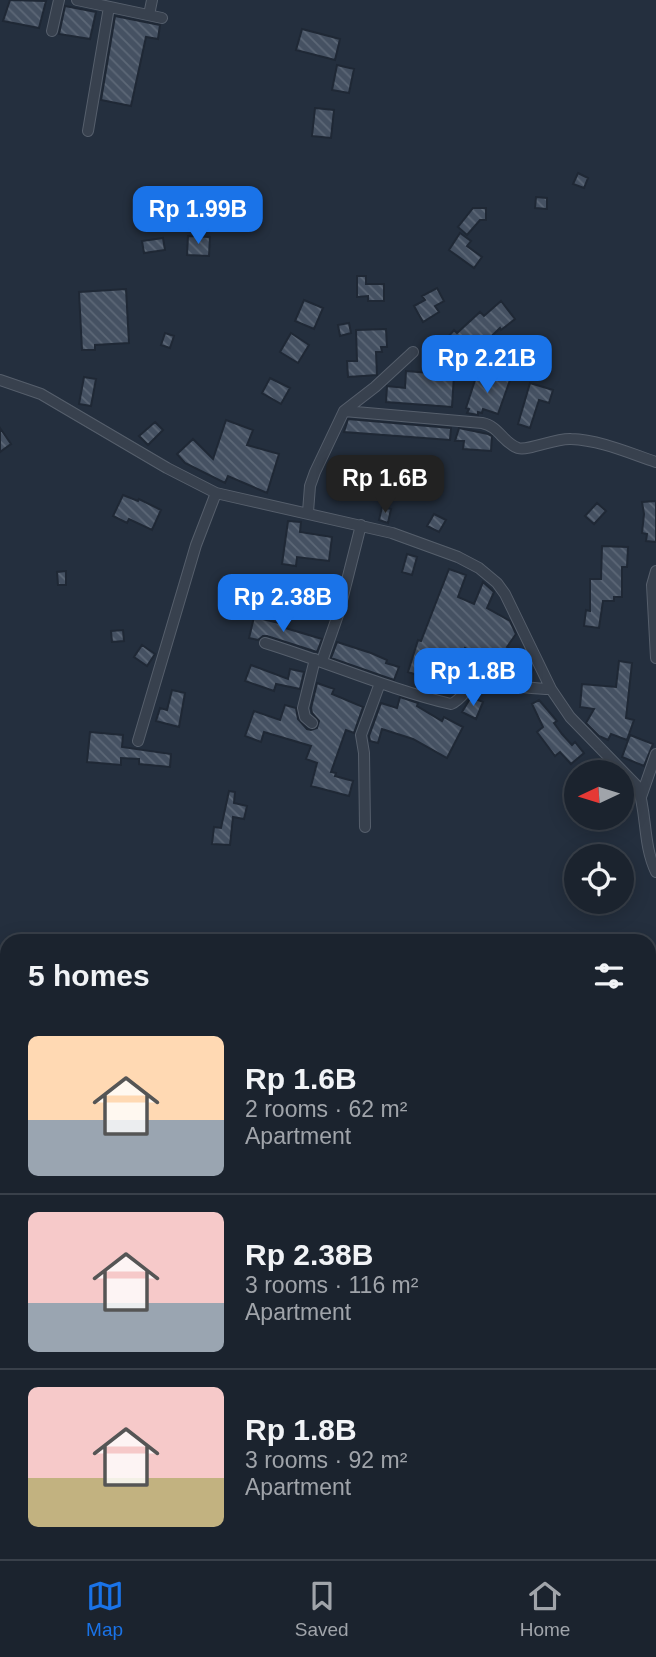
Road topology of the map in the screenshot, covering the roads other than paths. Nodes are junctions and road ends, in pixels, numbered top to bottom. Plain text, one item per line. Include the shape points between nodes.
1 (59, 0) edge
2 (77, 0) edge
3 (152, 0) edge
4 (97, 2) edge
5 (109, 7) junction
6 (149, 15) junction
7 (162, 18) dead end
8 (51, 31) dead end
9 (88, 131) dead end
10 (413, 352) dead end
11 (0, 380) edge
12 (344, 411) junction
13 (656, 462) edge
14 (216, 493) junction
15 (308, 512) junction
16 (361, 525) junction
17 (656, 571) edge
18 (264, 643) dead end
19 (656, 658) edge
20 (318, 660) junction
21 (380, 683) junction
22 (551, 690) junction
23 (312, 723) dead end
24 (138, 741) dead end
25 (656, 754) edge
26 (641, 797) junction
27 (365, 827) dead end
28 (656, 872) edge

1 - 8 street
2 - 4 street
3 - 6 street
4 - 5 street
5 - 6 street
5 - 9 street
6 - 7 street
10 - 12 street
11 - 14 street via 41,394
12 - 13 street via 482,423 520,448 575,439
12 - 15 street via 310,486
14 - 15 street
14 - 24 street
15 - 16 street
16 - 20 street via 339,612
16 - 22 street via 458,557 497,583
17 - 19 street via 652,585
18 - 20 street
20 - 21 street
20 - 23 street via 303,708
21 - 22 street via 451,704 484,677
21 - 27 street via 362,735
22 - 26 street via 570,717 631,778
25 - 26 street
26 - 28 street

